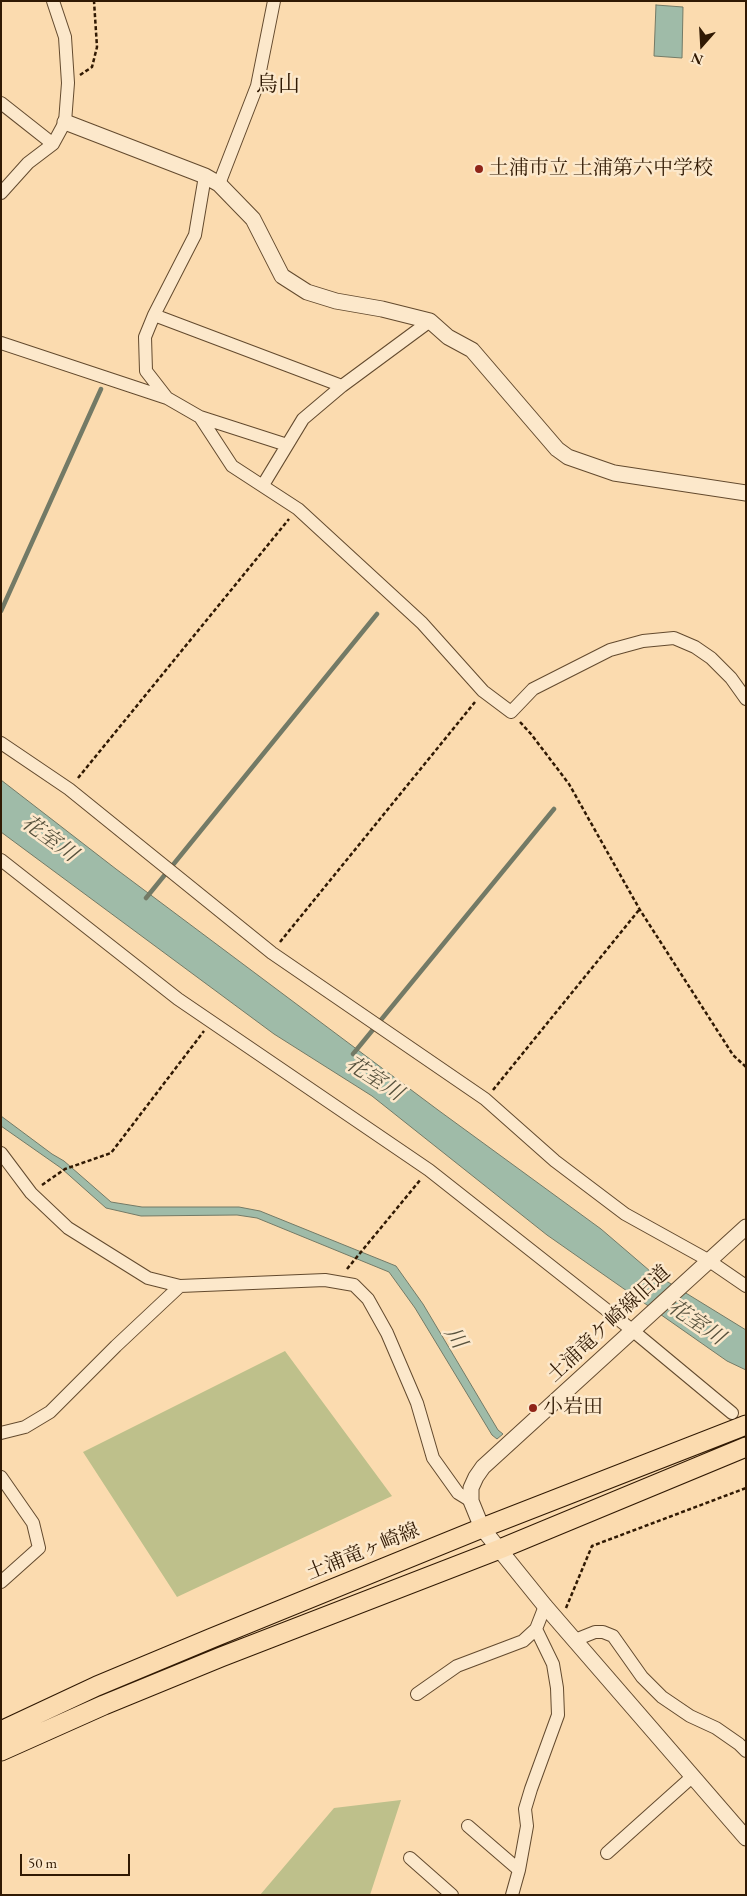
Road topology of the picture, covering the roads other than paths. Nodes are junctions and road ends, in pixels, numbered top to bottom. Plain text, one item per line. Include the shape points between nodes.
1 (53, 1) edge
2 (274, 1) edge
3 (1, 103) edge
4 (65, 122) junction
5 (53, 144) junction
6 (205, 176) junction
7 (219, 184) junction
8 (1, 193) edge
9 (154, 315) junction
10 (430, 321) junction
11 (1, 344) edge
12 (342, 386) junction
13 (167, 398) junction
14 (200, 417) junction
15 (287, 446) junction
16 (263, 485) junction
17 (746, 493) edge
18 (746, 699) edge
19 (1, 743) edge
20 (1, 860) edge
21 (1, 1153) edge
22 (746, 1227) edge
23 (705, 1263) junction
24 (180, 1286) junction
25 (746, 1286) edge
26 (636, 1327) junction
27 (739, 1419) edge
28 (1, 1433) edge
29 (746, 1446) edge
30 (1, 1477) edge
31 (471, 1501) junction
32 (482, 1528) junction
33 (500, 1549) junction
34 (1, 1582) edge
35 (545, 1606) junction
36 (536, 1629) junction
37 (575, 1640) junction
38 (417, 1694) dead end
39 (1, 1731) edge
40 (746, 1750) edge
41 (1, 1751) edge
42 (693, 1776) junction
43 (468, 1826) dead end
44 (746, 1838) edge
45 (607, 1853) dead end
46 (410, 1858) dead end
47 (519, 1870) junction
48 (452, 1895) edge
49 (512, 1895) edge

1 - 4 street via 65,37 68,84
2 - 7 street via 258,86
3 - 5 street
4 - 5 street
4 - 6 street
5 - 8 street via 28,163
6 - 7 street
6 - 9 street via 195,235
7 - 10 street via 253,219 282,276 307,292 329,299
9 - 12 street
9 - 13 street via 145,338 146,371
10 - 12 street
10 - 17 street via 448,337 472,350 557,449 568,457 614,473
11 - 13 street
12 - 15 street via 303,419
13 - 14 street
14 - 15 street
14 - 16 street via 232,466
15 - 16 street
16 - 18 street via 298,508 422,623 483,692 511,712 533,689 610,650 643,641 674,638 711,658
19 - 23 street via 69,789 272,953 485,1099 556,1161 625,1214
20 - 26 street via 178,999 429,1170
21 - 24 street via 31,1193 68,1228 148,1278
22 - 23 street, 土浦竜ケ崎線旧道
23 - 25 street
23 - 26 street, 土浦竜ケ崎線旧道
24 - 28 street via 50,1412 25,1427
24 - 31 street via 325,1280 354,1285 368,1299 387,1333 417,1403 433,1458 458,1493
26 - 27 street
26 - 31 street, 土浦竜ケ崎線旧道 via 483,1467 471,1488
27 - 32 main road, 土浦竜ヶ崎線
29 - 33 main road
30 - 34 street via 33,1523 39,1548
31 - 32 street
32 - 33 street
32 - 39 main road, 土浦竜ヶ崎線 via 97,1686
33 - 35 street
33 - 41 main road via 221,1657
35 - 36 street
35 - 37 street
36 - 38 street via 523,1641 457,1666
36 - 47 street via 553,1664 558,1715 525,1809 528,1826
37 - 40 street via 595,1632 613,1636 642,1677 662,1697 690,1716 716,1728
37 - 42 street
42 - 44 street
42 - 45 street
43 - 47 street
46 - 48 street
47 - 49 street

